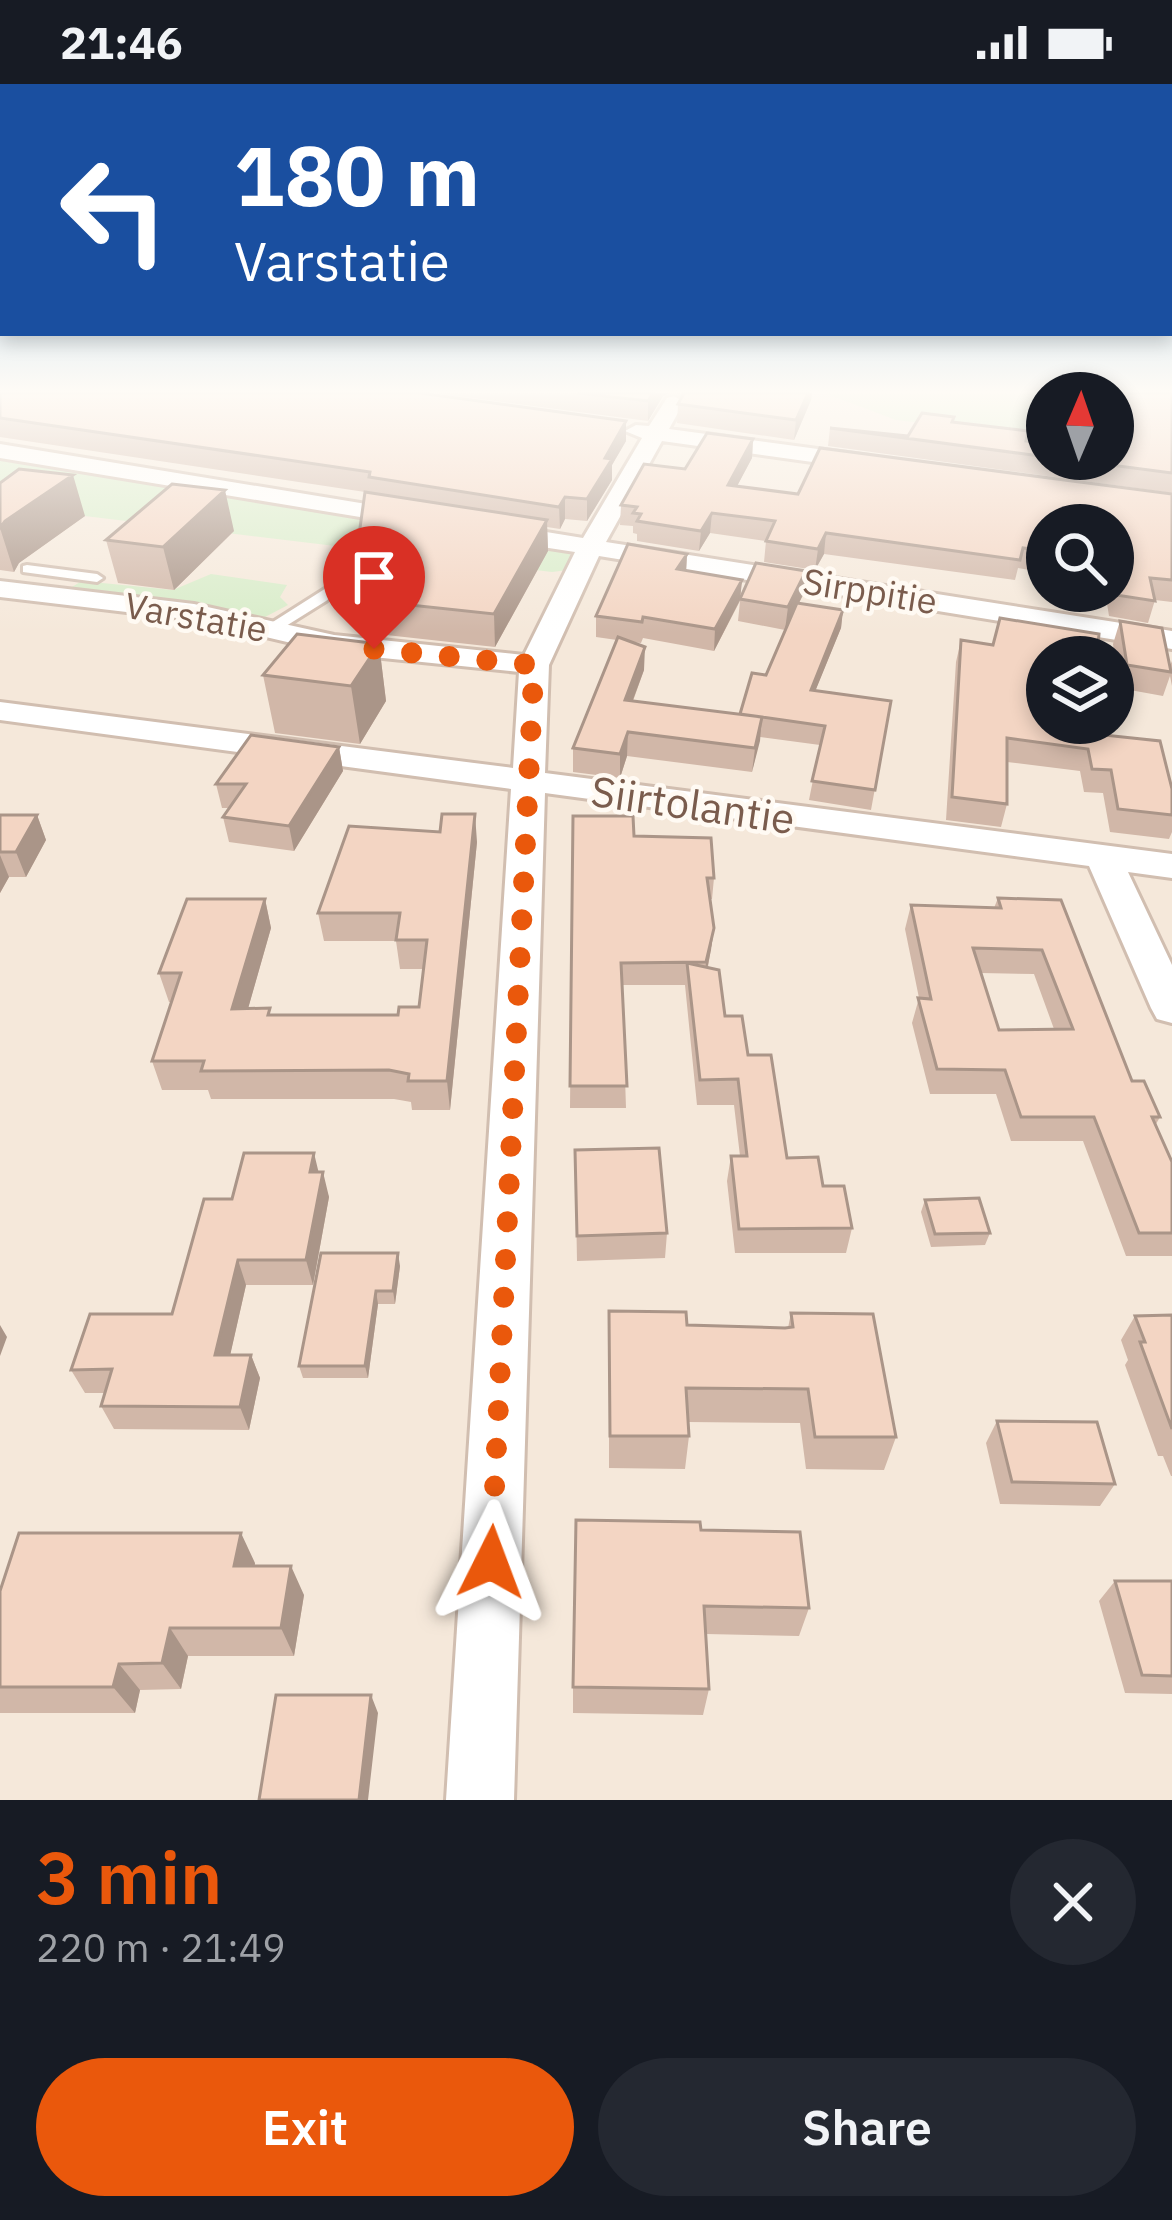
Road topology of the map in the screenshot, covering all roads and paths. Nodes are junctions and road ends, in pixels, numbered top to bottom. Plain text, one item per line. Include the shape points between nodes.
1 (136, 473) edge
2 (633, 473) edge
3 (432, 521) edge
4 (468, 527) edge
5 (590, 547) junction
6 (28, 569) dead end
7 (71, 575) junction
8 (97, 578) dead end
9 (335, 588) dead end
10 (0, 589) edge
11 (47, 595) junction
12 (273, 628) junction
13 (1172, 640) edge
14 (534, 665) junction
15 (1, 713) edge
16 (526, 783) junction
17 (1103, 860) junction
18 (1172, 866) edge
19 (1158, 951) edge
20 (1172, 1008) edge
21 (480, 1800) edge

1 - 3 street
2 - 5 street
4 - 5 street, Sirppitie
5 - 13 street, Sirppitie
5 - 14 street
6 - 7 lane
7 - 8 lane
7 - 11 lane
9 - 12 lane
10 - 11 street, Varstatie
11 - 12 street, Varstatie
12 - 14 street, Varstatie via 334,644
14 - 16 street
15 - 16 street, Siirtolantie
16 - 17 street, Siirtolantie
16 - 21 street
17 - 18 street, Siirtolantie
17 - 19 street
19 - 20 street

